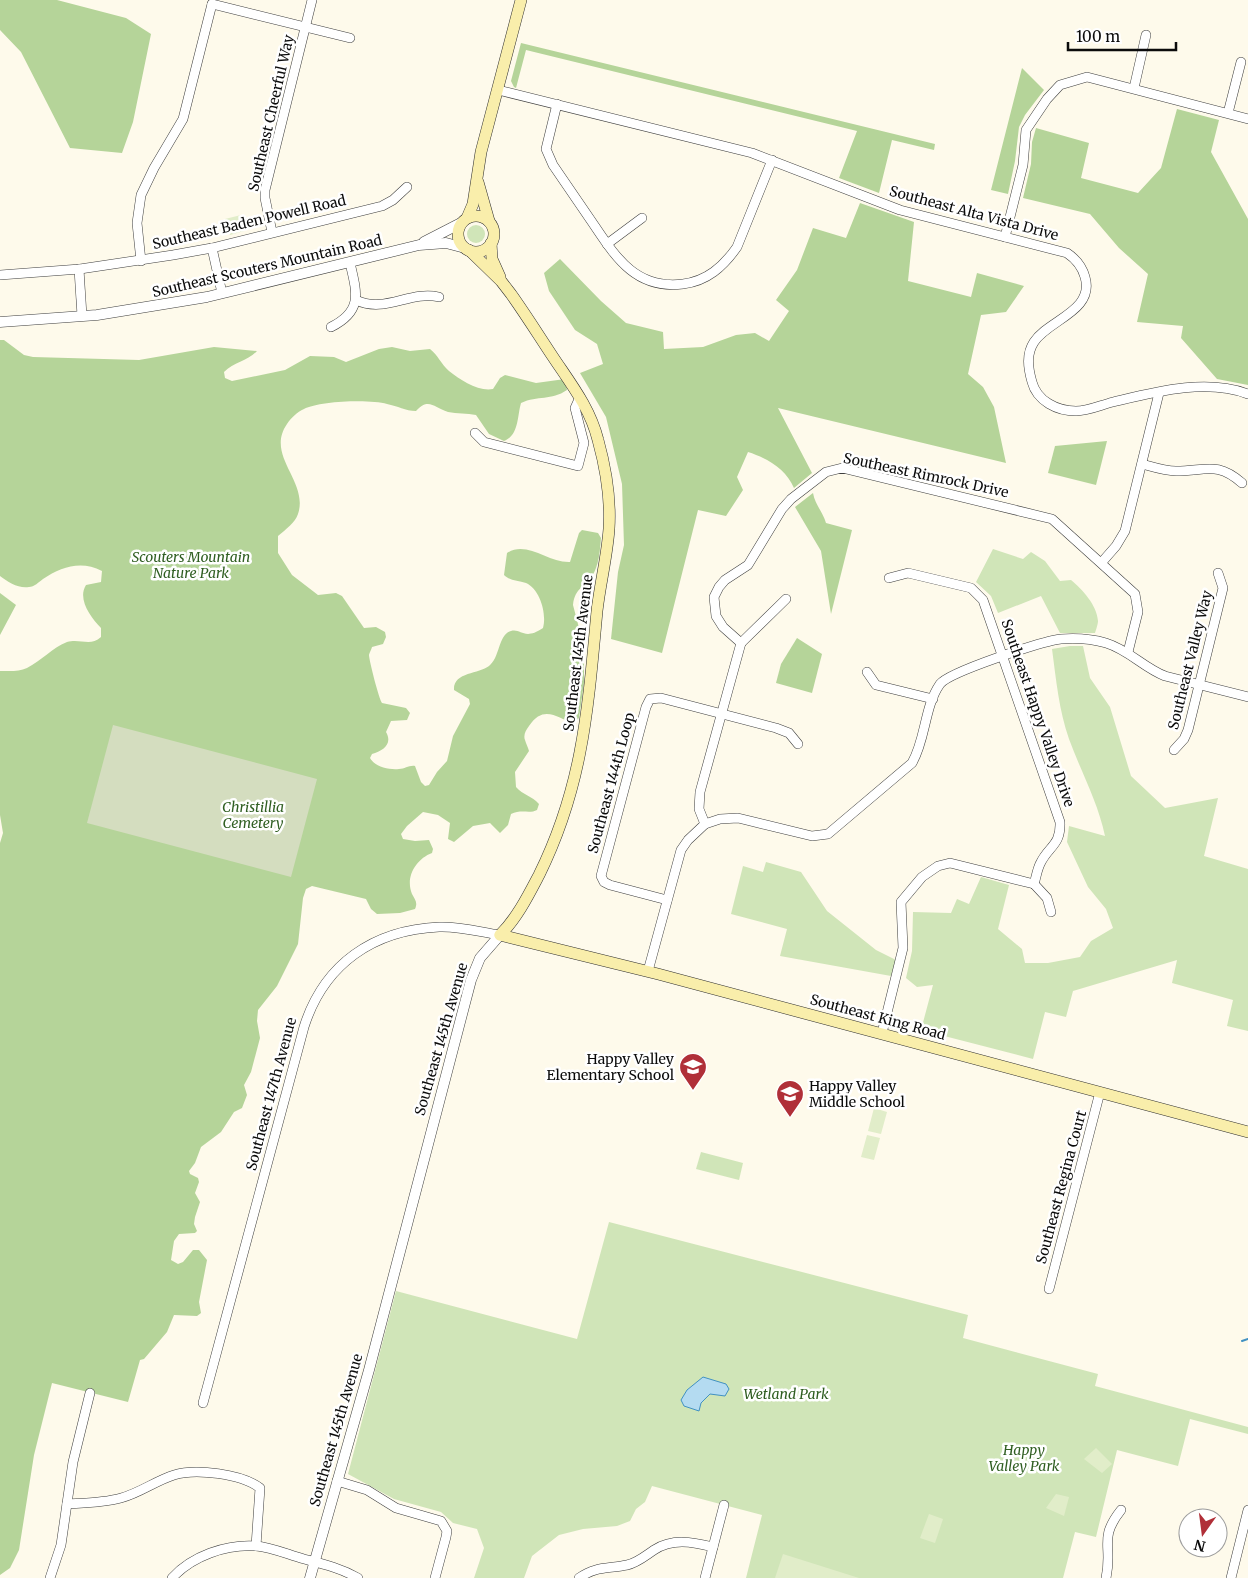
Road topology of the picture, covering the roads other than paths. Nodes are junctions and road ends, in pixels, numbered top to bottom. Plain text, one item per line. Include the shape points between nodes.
1 (312, 0) edge
2 (521, 0) edge
3 (209, 2) edge
4 (305, 26) junction
5 (1146, 35) dead end
6 (350, 38) dead end
7 (1241, 62) dead end
8 (1134, 88) junction
9 (498, 90) junction
10 (557, 104) junction
11 (1228, 113) junction
12 (1248, 118) edge
13 (772, 160) junction
14 (477, 178) junction
15 (407, 188) dead end
16 (642, 218) dead end
17 (464, 220) junction
18 (489, 221) junction
19 (272, 232) junction
20 (1006, 237) junction
21 (491, 244) junction
22 (606, 244) junction
23 (419, 245) junction
24 (212, 248) junction
25 (467, 249) junction
26 (141, 261) junction
27 (350, 263) junction
28 (79, 270) junction
29 (0, 275) edge
30 (501, 281) junction
31 (222, 293) junction
32 (439, 297) dead end
33 (356, 300) junction
34 (82, 316) junction
35 (0, 322) edge
36 (330, 327) dead end
37 (1159, 392) junction
38 (1248, 394) edge
39 (580, 397) junction
40 (475, 433) dead end
41 (1142, 464) junction
42 (1242, 483) dead end
43 (1102, 562) junction
44 (1218, 573) dead end
45 (889, 578) dead end
46 (786, 599) dead end
47 (741, 643) junction
48 (1128, 652) junction
49 (1004, 657) junction
50 (866, 672) dead end
51 (1200, 685) junction
52 (1248, 697) edge
53 (933, 699) junction
54 (722, 714) junction
55 (798, 744) dead end
56 (1174, 750) dead end
57 (705, 824) junction
58 (1034, 884) junction
59 (667, 900) junction
60 (1051, 912) dead end
61 (500, 935) junction
62 (648, 971) junction
63 (882, 1034) junction
64 (1100, 1092) junction
65 (1248, 1132) edge
66 (1049, 1289) dead end
67 (90, 1393) dead end
68 (203, 1403) dead end
69 (337, 1481) junction
70 (67, 1504) junction
71 (724, 1506) dead end
72 (1121, 1510) dead end
73 (1248, 1510) edge
74 (256, 1546) junction
75 (713, 1547) junction
76 (315, 1561) junction
77 (50, 1578) edge
78 (172, 1578) edge
79 (310, 1578) edge
80 (358, 1578) edge
81 (434, 1578) edge
82 (579, 1578) edge
83 (706, 1578) edge
84 (1106, 1578) edge
85 (1231, 1578) edge

1 - 4 street, Southeast Cheerful Way
2 - 9 main road
3 - 4 street
3 - 26 street via 183,119 141,195 136,223
4 - 6 street
4 - 19 street, Southeast Cheerful Way via 265,195
5 - 8 street
7 - 11 street
8 - 11 street
8 - 20 street via 1087,77 1060,85 1047,99 1026,130 1024,165
9 - 10 street, Southeast Alta Vista Drive
9 - 14 main road via 480,152
10 - 13 street, Southeast Alta Vista Drive
10 - 22 street via 547,140 548,157
11 - 12 street
13 - 20 street, Southeast Alta Vista Drive via 900,210
13 - 22 street via 737,247 720,268 708,276 674,285 648,280 634,274
14 - 17 main road via 473,204
14 - 18 main road
15 - 19 street, Southeast Baden Powell Road via 382,206
16 - 22 street
17 - 18 main road via 479,216
17 - 23 street, Southeast Scouters Mountain Road
17 - 25 main road via 458,238
18 - 21 main road, Southeast 145th Avenue via 494,234
19 - 24 street, Southeast Baden Powell Road
20 - 37 street, Southeast Alta Vista Drive via 1067,253 1079,264 1086,281 1082,301 1065,317 1041,332 1031,348 1028,366 1033,385 1041,398 1056,408 1079,411
21 - 25 main road via 481,251
21 - 30 main road, Southeast 145th Avenue via 492,259
23 - 25 street, Southeast Scouters Mountain Road via 446,243
23 - 27 street, Southeast Scouters Mountain Road
24 - 26 street, Southeast Baden Powell Road
24 - 31 street
25 - 30 main road, Southeast 145th Avenue
26 - 28 street, Southeast Baden Powell Road
27 - 31 street, Southeast Scouters Mountain Road
27 - 33 street
28 - 29 street, Southeast Baden Powell Road
28 - 34 street
30 - 39 main road, Southeast 145th Avenue
31 - 34 street, Southeast Scouters Mountain Road
32 - 33 street via 427,294 380,306
33 - 36 street via 348,317
34 - 35 street, Southeast Scouters Mountain Road
37 - 38 street, Southeast Alta Vista Drive via 1200,387
37 - 41 street
39 - 40 street via 576,408 584,443 578,466 484,442
39 - 61 main road, Southeast 145th Avenue via 598,438 610,506 589,707 575,779 559,829 533,887 510,925
41 - 42 street via 1175,471 1217,469 1229,472
41 - 43 street via 1125,531
43 - 47 street, Southeast Rimrock Drive via 1052,519 842,468 834,469 812,482 782,508 748,565 719,587 714,597 716,616
43 - 48 street, Southeast Rimrock Drive via 1129,586 1137,599 1138,612
44 - 51 street, Southeast Valley Way via 1223,588
45 - 49 street, Southeast Happy Valley Drive via 908,573 962,586 977,593 987,607
46 - 47 street
47 - 54 street
48 - 49 street via 1090,640 1060,639
48 - 51 street via 1155,672
49 - 53 street via 946,679
49 - 58 street, Southeast Happy Valley Drive via 1060,822 1059,840 1040,864
50 - 53 street via 876,685
51 - 52 street
51 - 56 street, Southeast Valley Way via 1188,730
53 - 57 street via 920,749 912,762 828,834 812,836 738,818
54 - 55 street via 789,733
54 - 57 street via 699,800
54 - 59 street, Southeast 144th Loop via 655,697 646,707 601,876 610,885
57 - 59 street via 681,850
58 - 60 street via 1047,898
58 - 63 street via 950,863 938,866 912,888 901,902 903,948
59 - 62 street
61 - 62 main road, Southeast King Road
61 - 68 street, Southeast 147th Avenue via 441,927 396,933 350,957 321,989 304,1027
61 - 69 street, Southeast 145th Avenue via 484,952 472,975
62 - 63 main road, Southeast King Road
63 - 64 main road, Southeast King Road
64 - 65 main road, Southeast King Road
64 - 66 street, Southeast Regina Court
67 - 70 street via 73,1462
69 - 76 street, Southeast 145th Avenue
69 - 81 street via 367,1490 396,1508 441,1522 447,1531
70 - 74 street via 122,1498 176,1474 203,1472 253,1482 260,1488
70 - 77 street via 61,1545
71 - 75 street
72 - 84 street via 1107,1531 1109,1562
73 - 85 street
74 - 76 street
74 - 78 street via 217,1551 190,1563
75 - 82 street via 676,1541 662,1545 638,1561 594,1570
75 - 83 street
76 - 79 street, Southeast 145th Avenue
76 - 80 street

